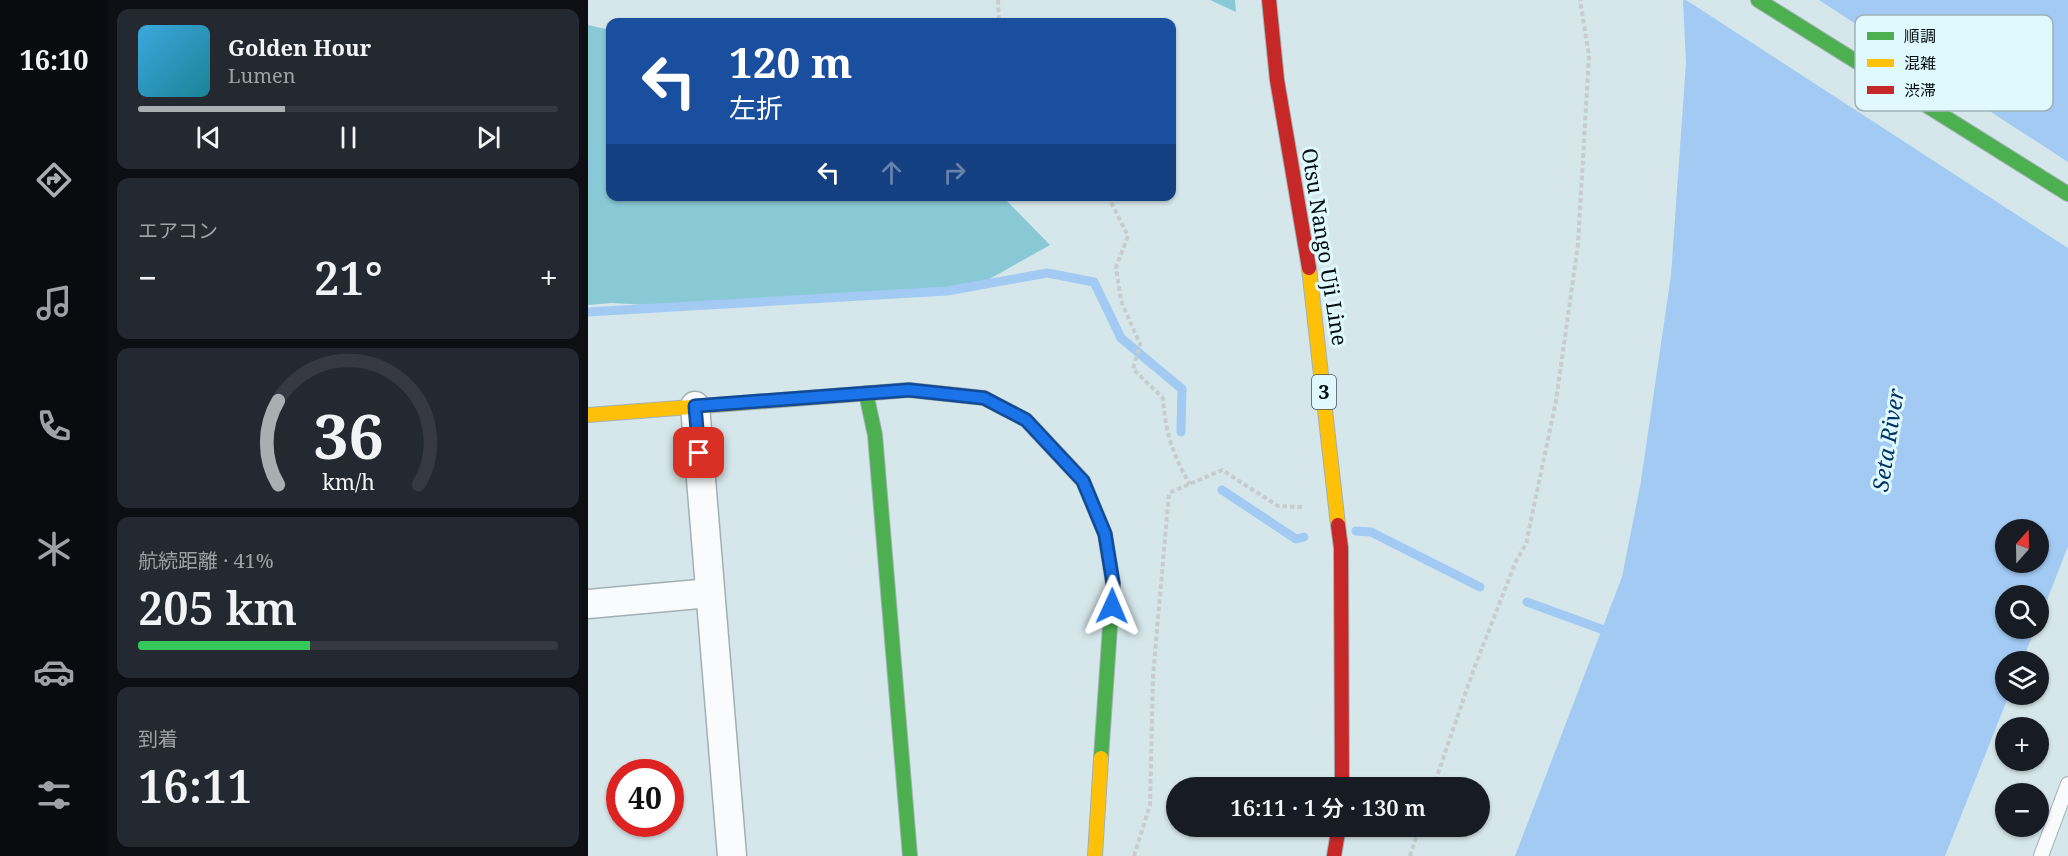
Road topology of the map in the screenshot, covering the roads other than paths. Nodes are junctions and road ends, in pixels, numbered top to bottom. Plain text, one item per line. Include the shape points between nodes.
1 (1269, 0) edge
2 (1758, 0) edge
3 (1855, 61) edge
4 (1935, 111) edge
5 (2068, 194) edge
6 (867, 393) junction
7 (695, 406) junction
8 (588, 415) edge
9 (710, 593) junction
10 (588, 604) edge
11 (1342, 777) edge
12 (2068, 784) edge
13 (1337, 837) edge
14 (732, 856) edge
15 (910, 856) edge
16 (1095, 856) edge
17 (1334, 856) edge
18 (2041, 856) edge

1 - 11 main road, Otsu Nango Uji Line / 3 via 1277,80 1312,284 1341,548
2 - 3 main road
4 - 5 main road
6 - 7 main road
6 - 15 main road via 875,435
6 - 16 main road via 909,390 984,398 1026,420 1083,481 1105,534 1113,583
7 - 8 main road
7 - 9 street
9 - 10 street
9 - 14 street
12 - 18 lane
13 - 17 main road

